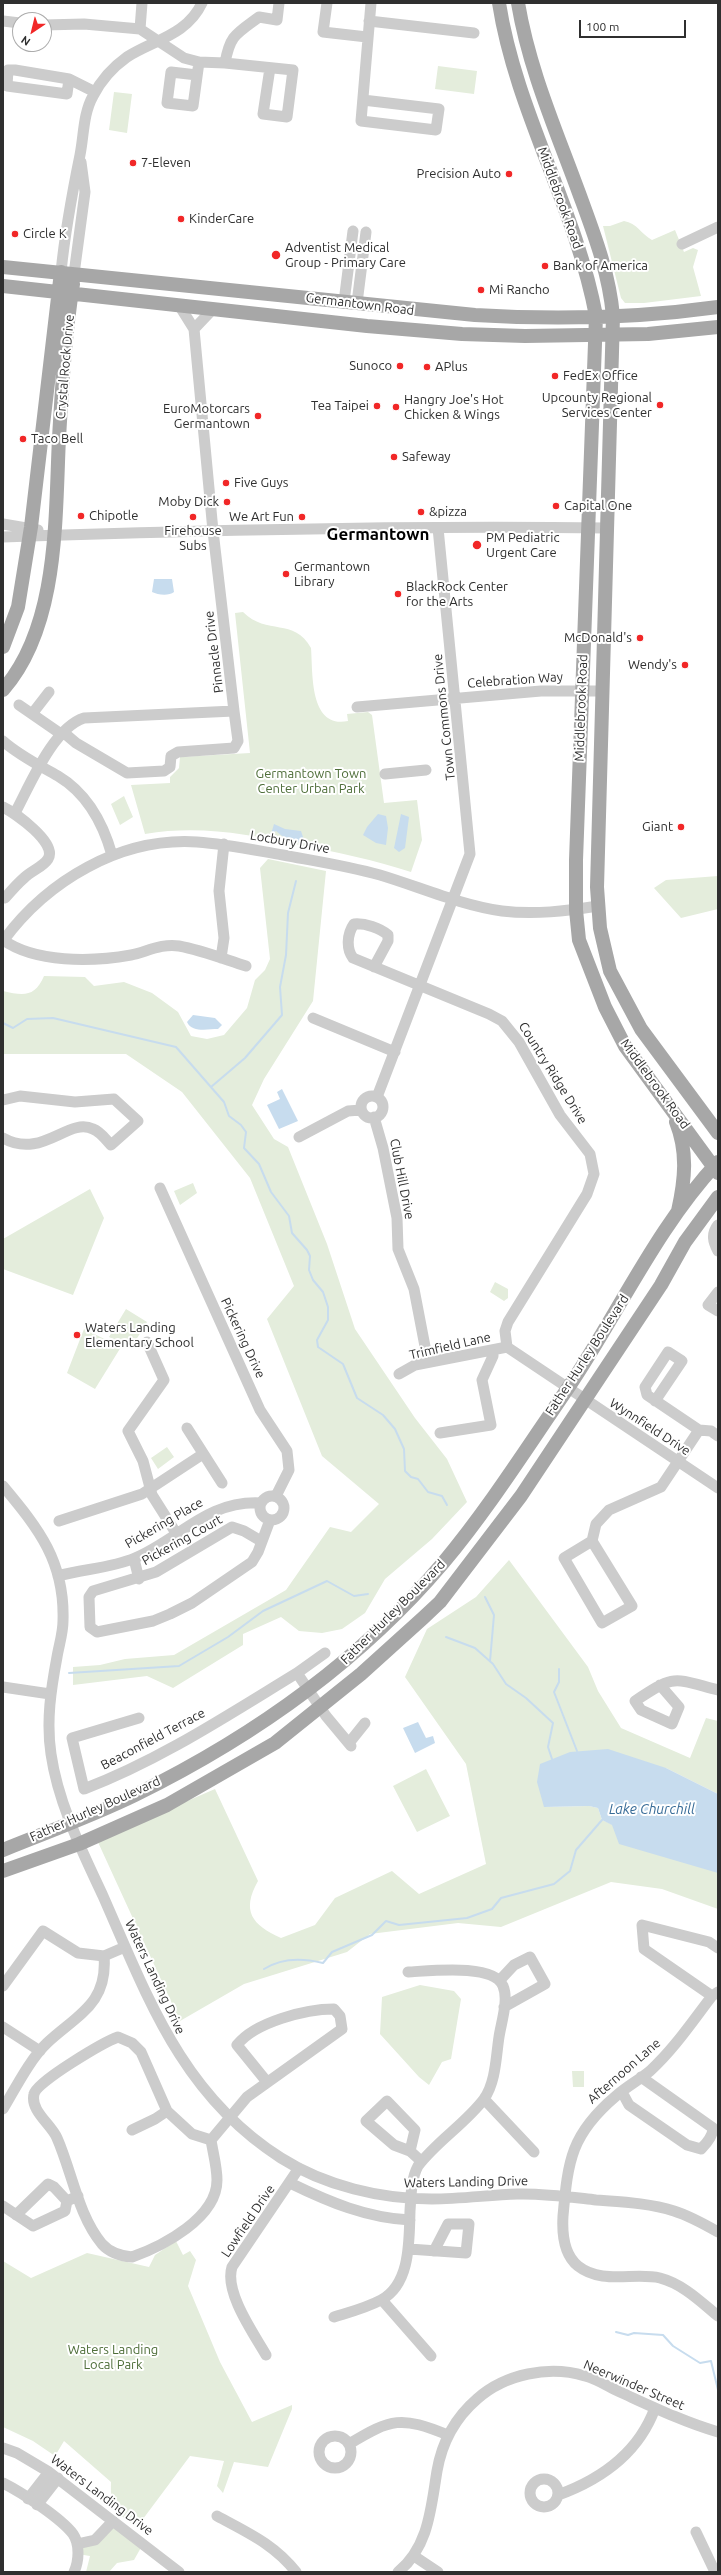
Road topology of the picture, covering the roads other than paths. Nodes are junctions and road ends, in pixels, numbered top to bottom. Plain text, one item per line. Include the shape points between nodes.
1 (142, 3) edge
2 (202, 3) edge
3 (280, 3) edge
4 (327, 3) edge
5 (371, 3) edge
6 (499, 3) edge
7 (518, 3) edge
8 (369, 21) junction
9 (52, 25) edge
10 (140, 29) junction
11 (474, 33) dead end
12 (367, 37) junction
13 (161, 42) junction
14 (199, 62) junction
15 (225, 63) junction
16 (270, 68) junction
17 (197, 75) dead end
18 (69, 80) junction
19 (95, 92) junction
20 (363, 100) junction
21 (556, 188) junction
22 (718, 227) edge
23 (353, 231) dead end
24 (366, 232) dead end
25 (594, 234) junction
26 (682, 244) dead end
27 (3, 267) edge
28 (68, 273) junction
29 (3, 286) edge
30 (66, 293) junction
31 (350, 302) junction
32 (178, 305) junction
33 (718, 307) edge
34 (213, 309) junction
35 (596, 316) junction
36 (613, 316) junction
37 (718, 327) edge
38 (194, 329) junction
39 (595, 334) junction
40 (613, 334) junction
41 (3, 524) edge
42 (438, 528) junction
43 (587, 528) junction
44 (607, 528) junction
45 (30, 531) junction
46 (214, 532) junction
47 (54, 535) junction
48 (3, 537) edge
49 (3, 647) edge
50 (3, 690) edge
51 (582, 691) junction
52 (602, 691) junction
53 (49, 692) dead end
54 (456, 698) junction
55 (19, 705) dead end
56 (357, 707) dead end
57 (234, 710) junction
58 (32, 714) junction
59 (62, 733) junction
60 (3, 741) edge
61 (41, 766) junction
62 (426, 770) dead end
63 (385, 774) dead end
64 (3, 807) edge
65 (15, 813) junction
66 (224, 844) junction
67 (112, 856) junction
68 (5, 898) dead end
69 (453, 900) junction
70 (598, 906) junction
71 (576, 910) junction
72 (3, 940) edge
73 (221, 958) junction
74 (246, 966) dead end
75 (374, 967) dead end
76 (420, 986) junction
77 (313, 1018) dead end
78 (395, 1052) junction
79 (377, 1097) junction
80 (3, 1100) edge
81 (669, 1104) junction
82 (361, 1110) junction
83 (374, 1117) junction
84 (718, 1133) edge
85 (299, 1137) dead end
86 (3, 1138) edge
87 (717, 1167) edge
88 (160, 1188) dead end
89 (718, 1197) edge
90 (676, 1217) junction
91 (718, 1225) edge
92 (718, 1251) edge
93 (718, 1292) edge
94 (718, 1311) edge
95 (148, 1342) dead end
96 (507, 1347) junction
97 (493, 1351) junction
98 (428, 1362) junction
99 (399, 1374) dead end
100 (567, 1389) junction
101 (584, 1400) junction
102 (655, 1401) dead end
103 (187, 1428) dead end
104 (699, 1430) junction
105 (717, 1432) edge
106 (440, 1434) dead end
107 (203, 1454) junction
108 (678, 1462) junction
109 (222, 1483) dead end
110 (3, 1486) edge
111 (152, 1488) junction
112 (718, 1488) edge
113 (276, 1496) junction
114 (261, 1503) junction
115 (270, 1520) junction
116 (59, 1521) dead end
117 (176, 1532) junction
118 (262, 1541) junction
119 (592, 1541) junction
120 (134, 1559) junction
121 (58, 1576) junction
122 (139, 1578) junction
123 (325, 1653) dead end
124 (297, 1674) junction
125 (660, 1684) dead end
126 (3, 1687) edge
127 (308, 1690) junction
128 (718, 1690) edge
129 (50, 1694) junction
130 (320, 1708) junction
131 (139, 1718) dead end
132 (365, 1723) dead end
133 (72, 1822) junction
134 (79, 1844) junction
135 (3, 1850) edge
136 (3, 1871) edge
137 (125, 1947) junction
138 (718, 1948) edge
139 (104, 1956) junction
140 (408, 1972) dead end
141 (500, 1980) junction
142 (3, 1986) edge
143 (715, 1994) edge
144 (504, 2007) junction
145 (3, 2027) edge
146 (40, 2051) junction
147 (641, 2077) junction
148 (267, 2082) junction
149 (622, 2092) junction
150 (484, 2099) junction
151 (3, 2109) edge
152 (167, 2111) junction
153 (230, 2116) junction
154 (132, 2130) dead end
155 (210, 2140) junction
156 (410, 2151) junction
157 (534, 2152) dead end
158 (421, 2162) junction
159 (299, 2168) junction
160 (290, 2183) junction
161 (565, 2197) junction
162 (73, 2199) junction
163 (411, 2199) junction
164 (3, 2206) edge
165 (16, 2215) junction
166 (410, 2220) junction
167 (718, 2232) edge
168 (409, 2249) junction
169 (434, 2251) dead end
170 (382, 2300) junction
171 (718, 2316) edge
172 (334, 2317) dead end
173 (266, 2355) dead end
174 (431, 2356) dead end
175 (655, 2408) junction
176 (718, 2432) edge
177 (448, 2434) junction
178 (349, 2444) dead end
179 (3, 2448) edge
180 (54, 2475) junction
181 (3, 2483) edge
182 (558, 2495) dead end
183 (33, 2502) junction
184 (217, 2516) dead end
185 (113, 2520) junction
186 (696, 2532) dead end
187 (77, 2544) junction
188 (414, 2556) junction
189 (74, 2572) edge
190 (179, 2572) edge
191 (296, 2572) edge
192 (398, 2572) edge
193 (438, 2572) edge
194 (716, 2572) edge

1 - 10 street
2 - 13 street, Crystal Rock Drive via 199,10 179,30
3 - 15 street via 277,20 259,17 235,35 228,45
4 - 12 street via 323,32
5 - 8 street
6 - 21 main road, Middlebrook Road via 505,42 518,87
7 - 25 main road, Middlebrook Road via 524,38 537,81
8 - 11 street
8 - 12 street
9 - 10 street via 84,24
10 - 13 street
12 - 20 street
13 - 14 street via 184,58
13 - 19 street, Crystal Rock Drive via 123,61 105,77
14 - 15 street
14 - 17 street
15 - 16 street
16 - 16 street via 293,70 287,117 263,114
18 - 18 street via 8,70 7,86 67,94
18 - 19 street
19 - 28 street, Crystal Rock Drive via 87,110 72,185
20 - 20 street via 361,121 436,130 439,109
21 - 25 main road via 567,192 579,216
21 - 35 main road, Middlebrook Road via 584,261
22 - 26 street
23 - 31 street
24 - 31 street
25 - 36 main road, Middlebrook Road via 610,287
27 - 28 main road, Germantown Road
28 - 30 main road, Crystal Rock Drive
28 - 31 main road, Germantown Road
29 - 30 main road, Germantown Road
30 - 32 main road, Germantown Road
30 - 45 main road, Crystal Rock Drive
30 - 47 main road, Crystal Rock Drive
31 - 35 main road, Germantown Road via 427,312 498,317
32 - 34 main road, Germantown Road
32 - 38 street, Pinnacle Drive
33 - 36 main road, Germantown Road via 642,316
34 - 38 street
34 - 39 main road, Germantown Road via 462,334
35 - 36 main road, Germantown Road
35 - 39 main road, Middlebrook Road
36 - 40 main road, Middlebrook Road
37 - 40 main road, Germantown Road via 648,334
38 - 46 street, Pinnacle Drive
39 - 40 main road, Germantown Road
39 - 43 main road, Middlebrook Road
40 - 44 main road, Middlebrook Road
41 - 45 street
42 - 43 street
42 - 46 street
42 - 54 street, Town Commons Drive
43 - 44 street
43 - 51 main road, Middlebrook Road
44 - 52 main road, Middlebrook Road
45 - 47 street
45 - 48 street
45 - 49 main road, Crystal Rock Drive via 18,607
46 - 47 street
46 - 57 street, Pinnacle Drive
47 - 50 main road, Crystal Rock Drive via 46,594 38,625 26,655
51 - 52 street, Celebration Way
51 - 54 street, Celebration Way via 541,691
51 - 71 main road, Middlebrook Road
52 - 70 main road, Middlebrook Road
53 - 58 street
54 - 56 street, Celebration Way
54 - 69 street, Town Commons Drive via 471,840 470,854
55 - 58 street
57 - 59 street, Pinnacle Drive via 84,718
57 - 59 street via 238,741 234,748 178,752 171,756 170,766 164,771 127,773
58 - 59 street
59 - 61 street, Pinnacle Drive
60 - 61 street
61 - 65 street, Pinnacle Drive
61 - 67 street via 72,785 90,804 104,831
62 - 63 street
64 - 65 street
65 - 68 street via 32,827 49,848 50,854 47,860 24,877
66 - 67 street, Locbury Drive via 174,843 144,847
66 - 69 street, Locbury Drive via 361,870
66 - 73 street via 219,891 224,938
67 - 72 street, Locbury Drive via 81,870 48,892 19,919
69 - 71 street, Locbury Drive via 519,913
69 - 76 street
70 - 71 street, Locbury Drive
70 - 84 main road, Middlebrook Road via 600,928 610,971 641,1029
71 - 81 main road, Middlebrook Road via 579,940 605,1007 625,1046
72 - 73 street via 25,953 49,957 131,955 156,947 178,946
73 - 74 street
75 - 76 street, Country Ridge Drive
76 - 78 street
76 - 96 street, Country Ridge Drive via 489,1014 507,1026 519,1042 560,1115 593,1160 594,1174 587,1194 508,1322 505,1331
77 - 78 street
78 - 79 street
79 - 82 street via 366,1097 361,1103
79 - 83 street via 382,1101 383,1108 380,1114
80 - 86 street via 24,1096 75,1102 114,1099 138,1121 111,1145 95,1129 82,1126 31,1145 20,1146
81 - 87 main road, Middlebrook Road
81 - 90 main road via 680,1134 685,1162 683,1187
82 - 83 street via 365,1115
82 - 85 street via 348,1111
83 - 98 street, Club Hill Drive via 397,1218 398,1249 414,1289
87 - 90 main road, Father Hurley Boulevard
88 - 113 street, Pickering Drive via 260,1410 287,1451 289,1470
89 - 101 main road, Father Hurley Boulevard via 685,1242 661,1285
90 - 100 main road, Father Hurley Boulevard
91 - 92 street via 713,1232 713,1239
93 - 94 street via 708,1305
95 - 111 street via 164,1380 128,1431 143,1461
96 - 97 street, Trimfield Lane
96 - 100 street, Trimfield Lane
97 - 98 street, Trimfield Lane
97 - 106 street via 482,1380 491,1425
98 - 99 street, Trimfield Lane
100 - 101 street, Wynnfield Drive
100 - 127 main road, Father Hurley Boulevard via 474,1524 443,1563 375,1633
101 - 108 street, Wynnfield Drive
101 - 130 main road, Father Hurley Boulevard via 521,1496 440,1602
102 - 104 street
103 - 107 street
104 - 105 street
104 - 108 street
107 - 109 street
107 - 111 street
108 - 112 street, Wynnfield Drive
108 - 119 street via 661,1487 622,1502 602,1515 596,1524
110 - 121 street, Waters Landing Drive via 46,1541
111 - 116 street via 120,1503
111 - 117 street via 152,1495
113 - 114 street, Pickering Place via 265,1498
113 - 115 street via 282,1501 285,1509 281,1516
114 - 115 street via 261,1514
114 - 117 street, Pickering Place via 237,1503 227,1506
115 - 118 street, Pickering Court
117 - 120 street, Pickering Place
118 - 122 street, Pickering Court via 232,1527 169,1566
118 - 122 street, Pickering Court via 252,1562 192,1603 152,1621 92,1631 90,1593
119 - 119 street via 632,1606 602,1623 564,1558
120 - 121 street, Pickering Place
120 - 122 street
121 - 129 street, Waters Landing Drive via 63,1621
123 - 124 street, Beaconfield Terrace
124 - 127 street
124 - 131 street, Beaconfield Terrace via 137,1767 84,1789 72,1738
125 - 128 street via 675,1680
126 - 129 street
127 - 130 street
127 - 133 main road, Father Hurley Boulevard via 241,1736 170,1776 135,1795
129 - 133 street, Waters Landing Drive via 50,1752 55,1779
130 - 132 street via 350,1745
130 - 134 main road, Father Hurley Boulevard via 275,1743 208,1782 167,1805
133 - 134 street, Waters Landing Drive
133 - 135 main road, Father Hurley Boulevard
134 - 136 main road, Father Hurley Boulevard
134 - 137 street, Waters Landing Drive
137 - 139 street
137 - 153 street, Waters Landing Drive via 165,2034 197,2081
138 - 143 street, Afternoon Lane via 710,1942 642,1925 644,1949
139 - 142 street via 78,1953 44,1931
139 - 146 street via 105,1969 100,1992 81,2016
140 - 141 street via 456,1970 490,1974
141 - 144 street via 504,1988
141 - 144 street via 514,1965 530,1957 545,1984
143 - 147 street, Afternoon Lane via 677,2043
144 - 150 street via 492,2080
145 - 146 street
146 - 151 street
147 - 149 street, Afternoon Lane
147 - 149 street via 713,2128 713,2133 706,2144 700,2149 687,2145 629,2105
148 - 148 street via 342,2029 340,2016 334,2009 307,2011 244,2036 238,2045
148 - 153 street via 247,2097
149 - 161 street, Afternoon Lane via 596,2113 574,2146 569,2162
150 - 157 street
150 - 158 street
152 - 154 street
152 - 155 street via 192,2134
152 - 162 street via 142,2052 132,2043 118,2037 105,2042 40,2084 33,2096 34,2105 56,2137
153 - 155 street
153 - 159 street, Waters Landing Drive via 263,2145
155 - 162 street via 217,2181 215,2192 206,2208 189,2228 142,2254 132,2257 121,2256 104,2246
156 - 156 street via 414,2130 387,2101 366,2121 394,2145
156 - 158 street
158 - 163 street via 414,2173
159 - 160 street, Lowfield Drive
159 - 163 street, Waters Landing Drive via 349,2187
160 - 166 street via 347,2208 394,2219
160 - 173 street, Lowfield Drive via 229,2275 237,2303
161 - 163 street, Waters Landing Drive via 519,2194
161 - 167 street, Waters Landing Drive via 644,2204 674,2211
161 - 171 street, Afternoon Lane via 562,2229 564,2245 577,2266 603,2276 659,2278 681,2287
162 - 165 street via 65,2211 34,2226
162 - 165 street via 48,2184
163 - 166 street
164 - 165 street
166 - 168 street
168 - 169 street
168 - 170 street via 402,2274
170 - 172 street
170 - 174 street
175 - 176 street, Neerwinder Street via 687,2423
175 - 177 street, Neerwinder Street via 585,2376 560,2371 536,2372 508,2379 484,2392 464,2410
175 - 182 street via 646,2429 629,2453 616,2464 573,2490
177 - 178 street via 418,2423 395,2422 377,2427
177 - 188 street, Neerwinder Street via 438,2461 428,2526
179 - 180 street, Waters Landing Drive
180 - 183 street
180 - 185 street, Waters Landing Drive
181 - 183 street
183 - 187 street via 73,2534
184 - 191 street via 269,2544 282,2554
185 - 187 street via 95,2540
185 - 190 street, Waters Landing Drive
186 - 194 street
187 - 189 street via 79,2559
188 - 192 street, Neerwinder Street
188 - 193 street

